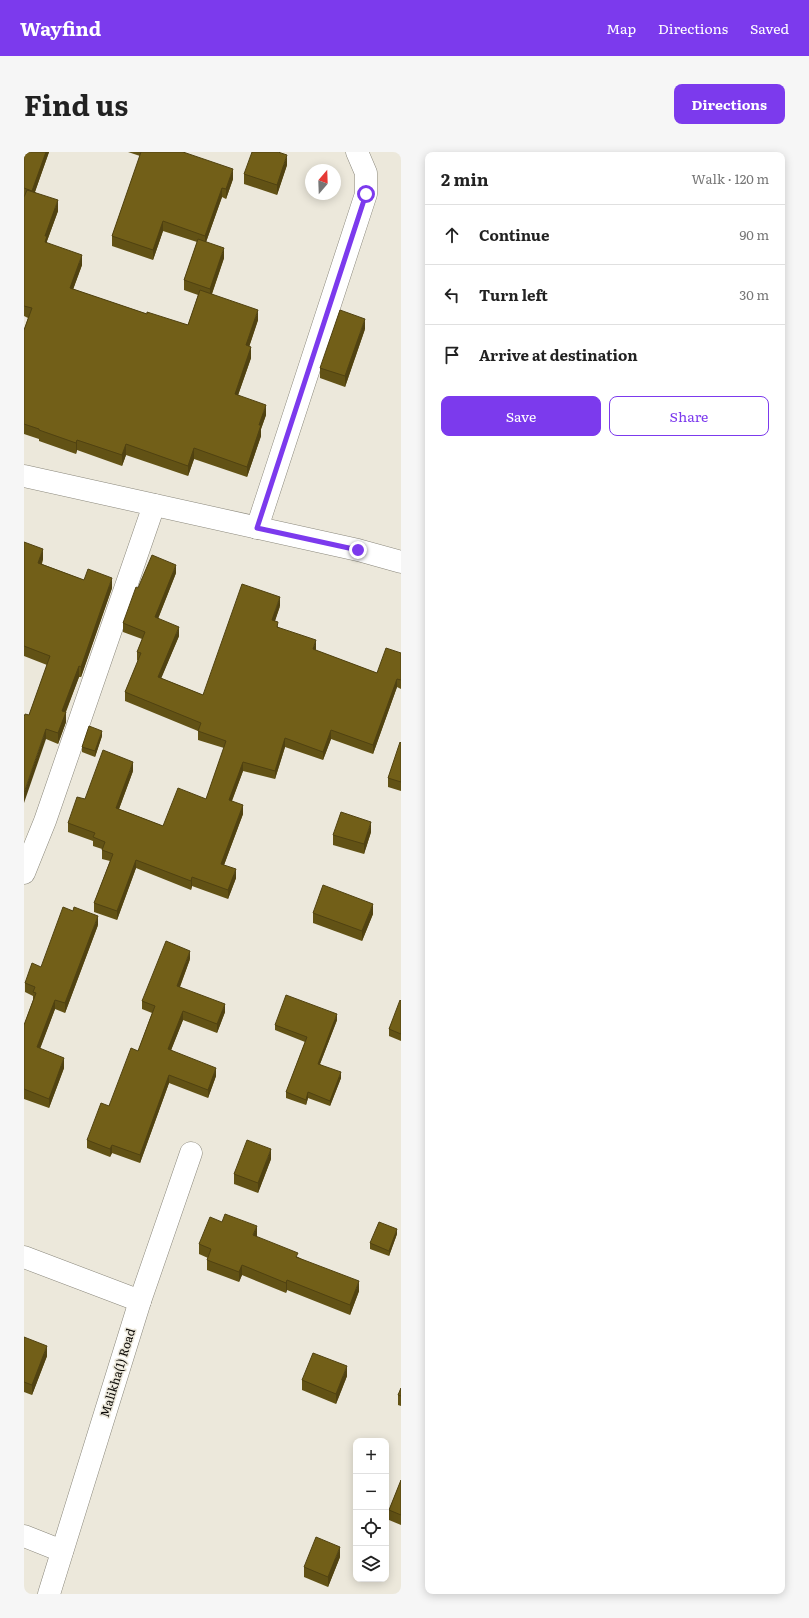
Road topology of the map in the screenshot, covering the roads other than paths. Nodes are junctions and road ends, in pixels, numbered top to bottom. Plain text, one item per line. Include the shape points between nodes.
1 (357, 152) edge
2 (24, 476) edge
3 (154, 505) junction
4 (257, 528) junction
5 (401, 562) edge
6 (24, 874) edge
7 (191, 1153) dead end
8 (24, 1257) edge
9 (140, 1301) junction
10 (24, 1536) edge
11 (62, 1550) junction
12 (49, 1594) edge

1 - 4 street via 366,173 366,194
2 - 3 street
3 - 4 street
3 - 6 street via 45,821
4 - 5 street
7 - 9 street, Malikha(1) Road
8 - 9 street
9 - 11 street, Malikha(1) Road
10 - 11 street
11 - 12 street, Malikha(1) Road

